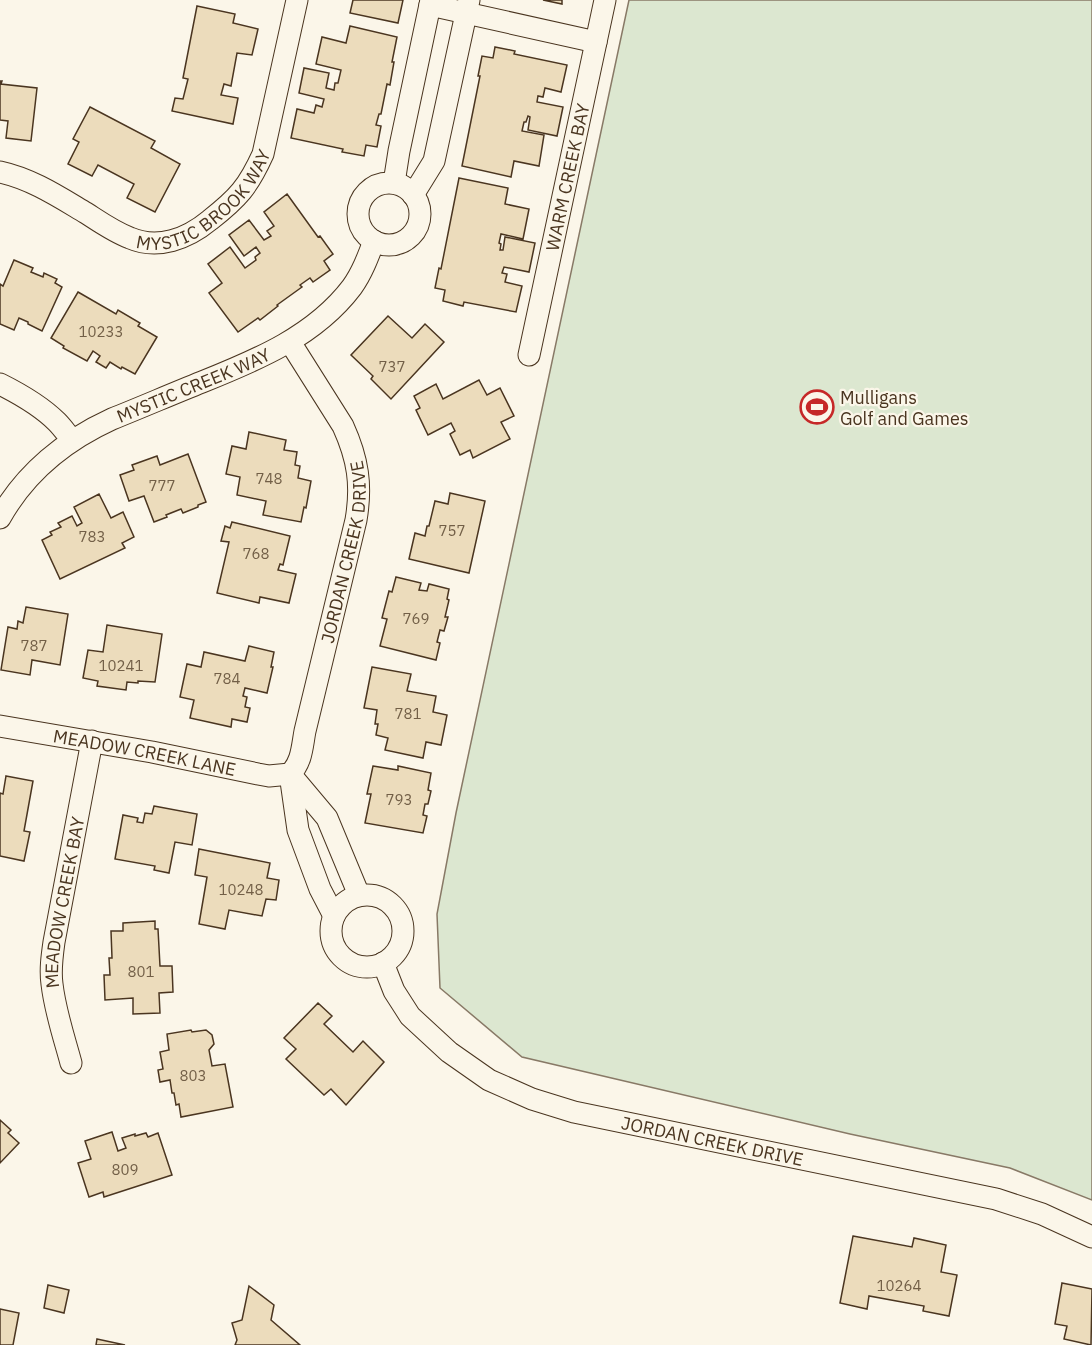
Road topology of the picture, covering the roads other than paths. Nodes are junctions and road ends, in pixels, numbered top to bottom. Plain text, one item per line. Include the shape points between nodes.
1 (297, 0) edge
2 (605, 0) edge
3 (430, 3) edge
4 (467, 7) edge
5 (596, 42) junction
6 (0, 172) edge
7 (394, 183) junction
8 (413, 195) junction
9 (374, 241) junction
10 (290, 342) junction
11 (529, 355) dead end
12 (0, 384) edge
13 (72, 440) junction
14 (0, 518) edge
15 (0, 726) edge
16 (92, 741) junction
17 (290, 774) junction
18 (359, 895) junction
19 (334, 916) junction
20 (383, 963) junction
21 (71, 1063) dead end
22 (1092, 1237) edge

1 - 6 street, MYSTIC BROOK WAY via 256,171 236,199 192,233 164,243 131,239 46,189
2 - 5 street, WARM CREEK BAY
3 - 4 street
3 - 7 street
4 - 5 street
4 - 8 street via 434,161
5 - 11 street, WARM CREEK BAY
7 - 8 street
7 - 9 street via 375,186 361,200 361,228
8 - 9 street via 419,215 412,234 395,244
9 - 10 street, MYSTIC CREEK WAY via 357,278 342,298
10 - 13 street, MYSTIC CREEK WAY
10 - 17 street, JORDAN CREEK DRIVE via 343,426 360,488 356,520 299,762
12 - 13 street via 38,406
13 - 14 street, MYSTIC CREEK WAY via 22,486
15 - 16 street, MEADOW CREEK LANE
16 - 17 street, MEADOW CREEK LANE via 269,776
16 - 21 street, MEADOW CREEK BAY via 51,963 56,1005
17 - 18 street via 327,818
17 - 19 street via 298,830
18 - 19 street via 344,902
18 - 20 street via 374,894 388,900 404,926 395,954
19 - 20 street via 332,941 347,961 371,967
20 - 22 street, JORDAN CREEK DRIVE via 410,1016 449,1052 489,1080 532,1099 574,1112 996,1198

